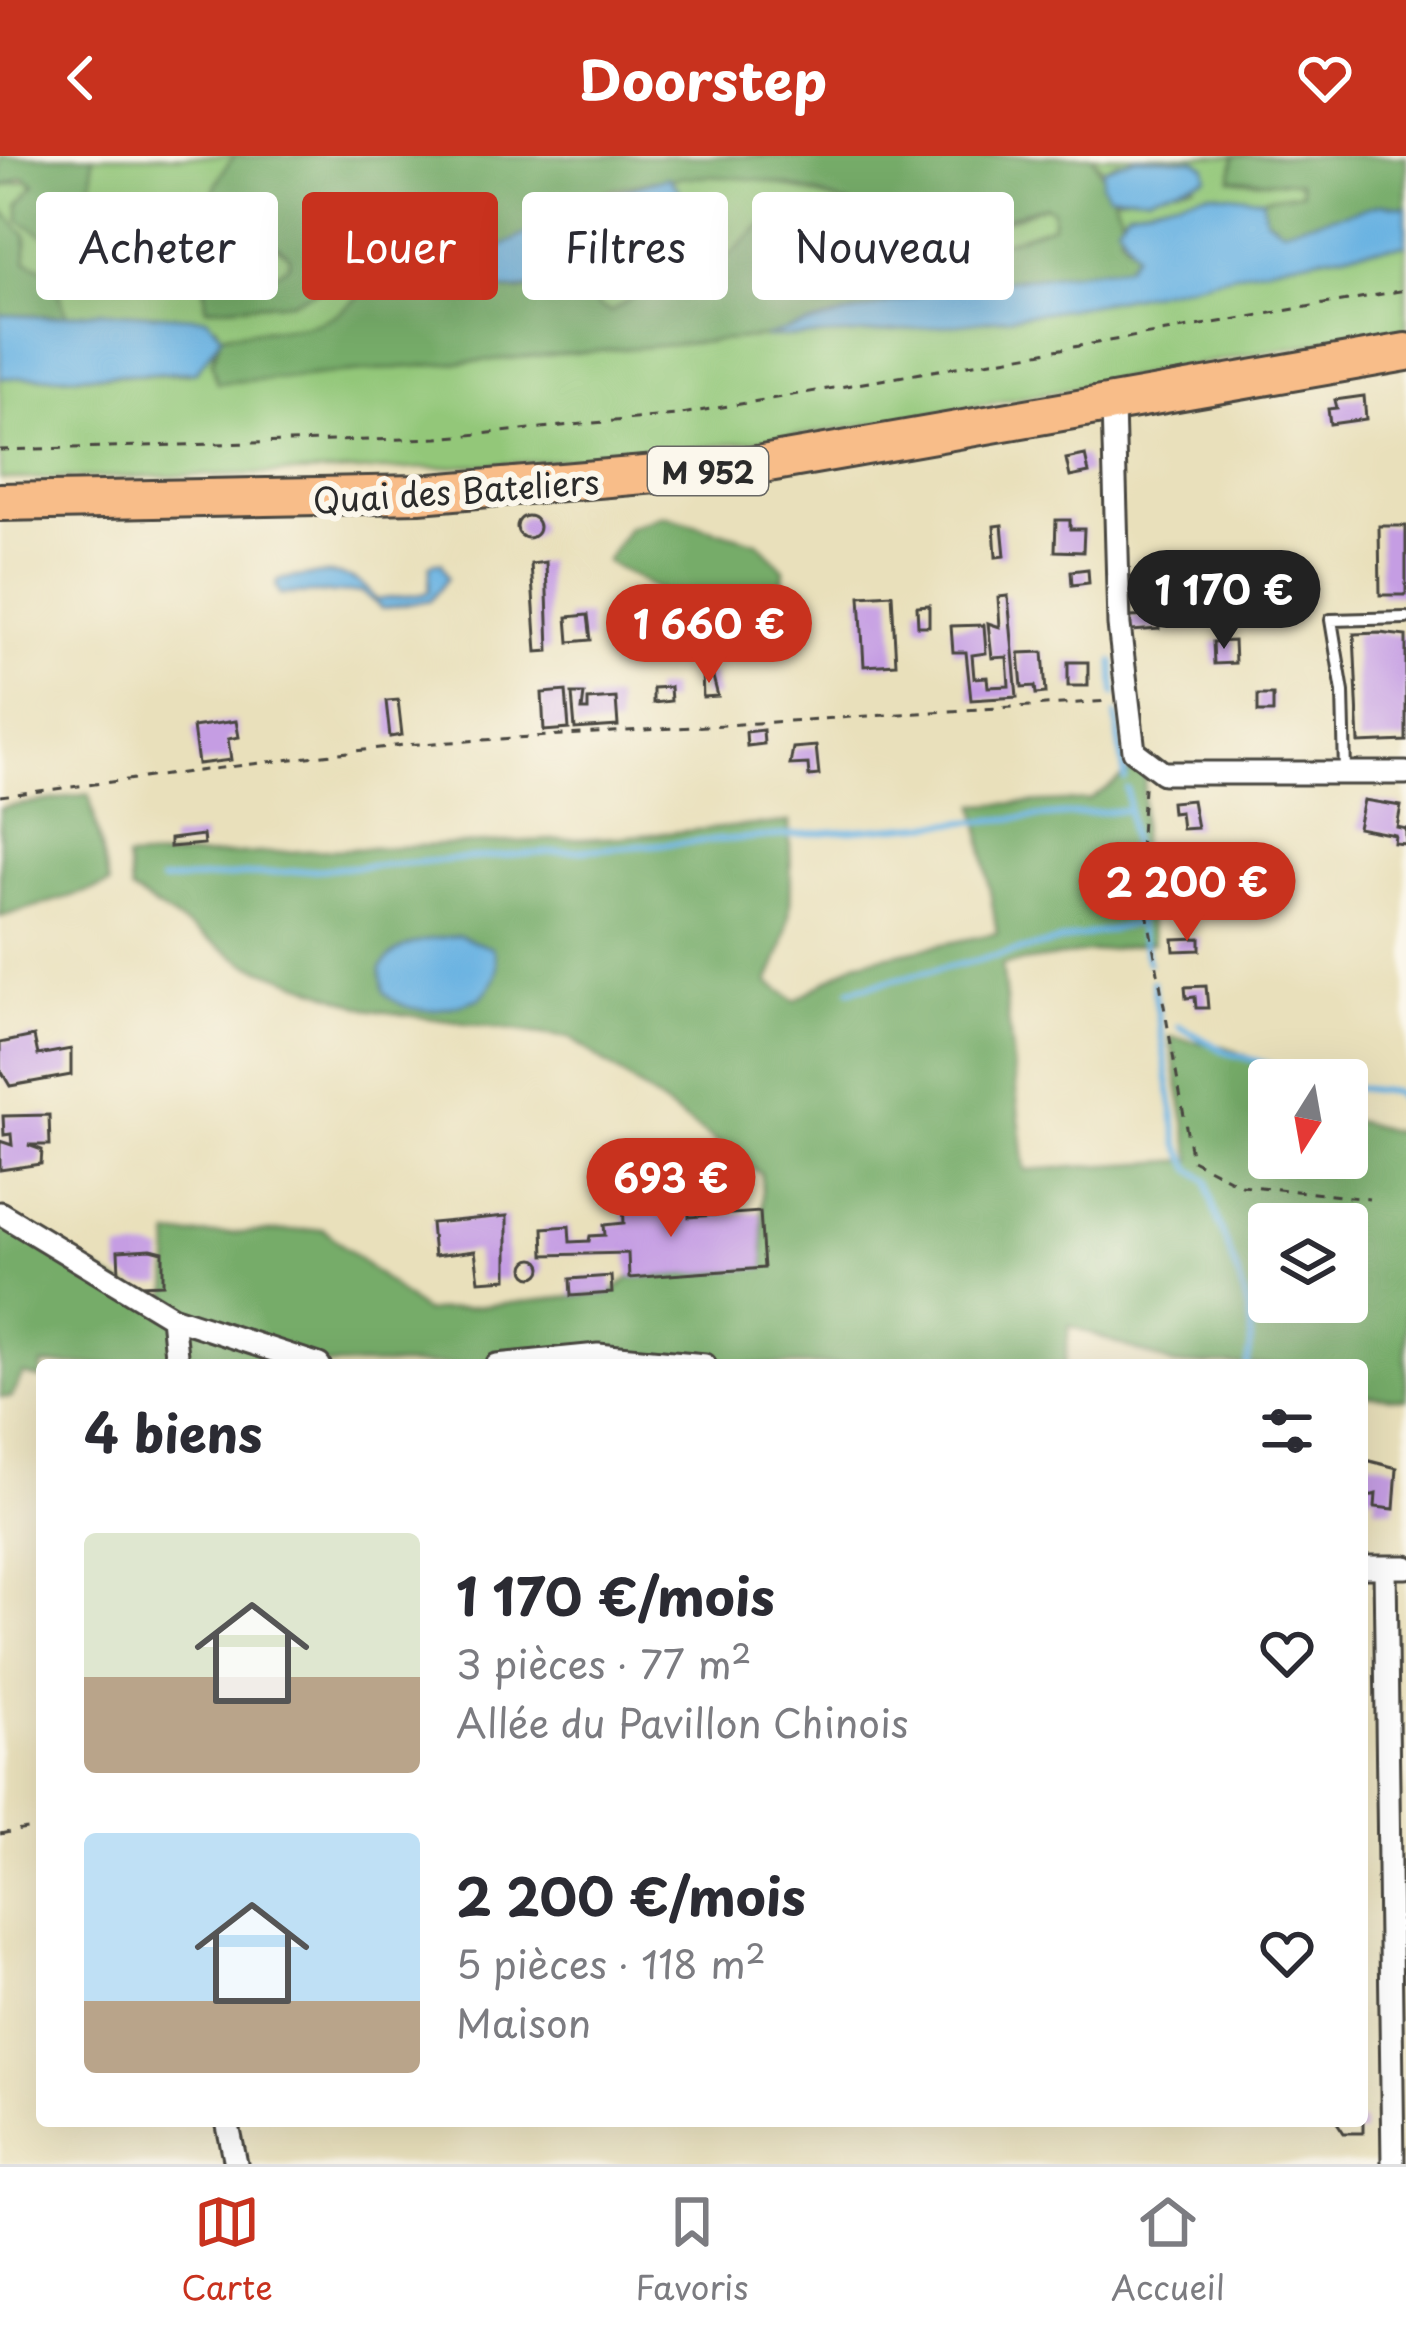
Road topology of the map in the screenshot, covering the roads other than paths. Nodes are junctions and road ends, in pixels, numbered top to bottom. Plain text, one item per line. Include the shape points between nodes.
1 (1406, 352) edge
2 (1113, 406) junction
3 (0, 502) edge
4 (1406, 619) edge
5 (1345, 772) junction
6 (1406, 773) edge
7 (0, 1214) edge
8 (172, 1317) junction
9 (176, 1359) edge
10 (301, 1359) edge
11 (558, 1359) edge
12 (641, 1359) edge
13 (1384, 1568) edge
14 (1399, 1975) edge
15 (228, 2127) edge
16 (236, 2164) edge
17 (1394, 2164) edge

1 - 2 main road, Quai des Bateliers / M 952
2 - 3 main road, Quai des Bateliers / M 952 via 657,476 288,500
2 - 5 street via 1124,701 1134,751 1163,773
4 - 5 lane via 1331,620
5 - 6 street
7 - 8 street
8 - 9 street
8 - 10 street
11 - 12 street
13 - 14 street
14 - 17 street
15 - 16 street

